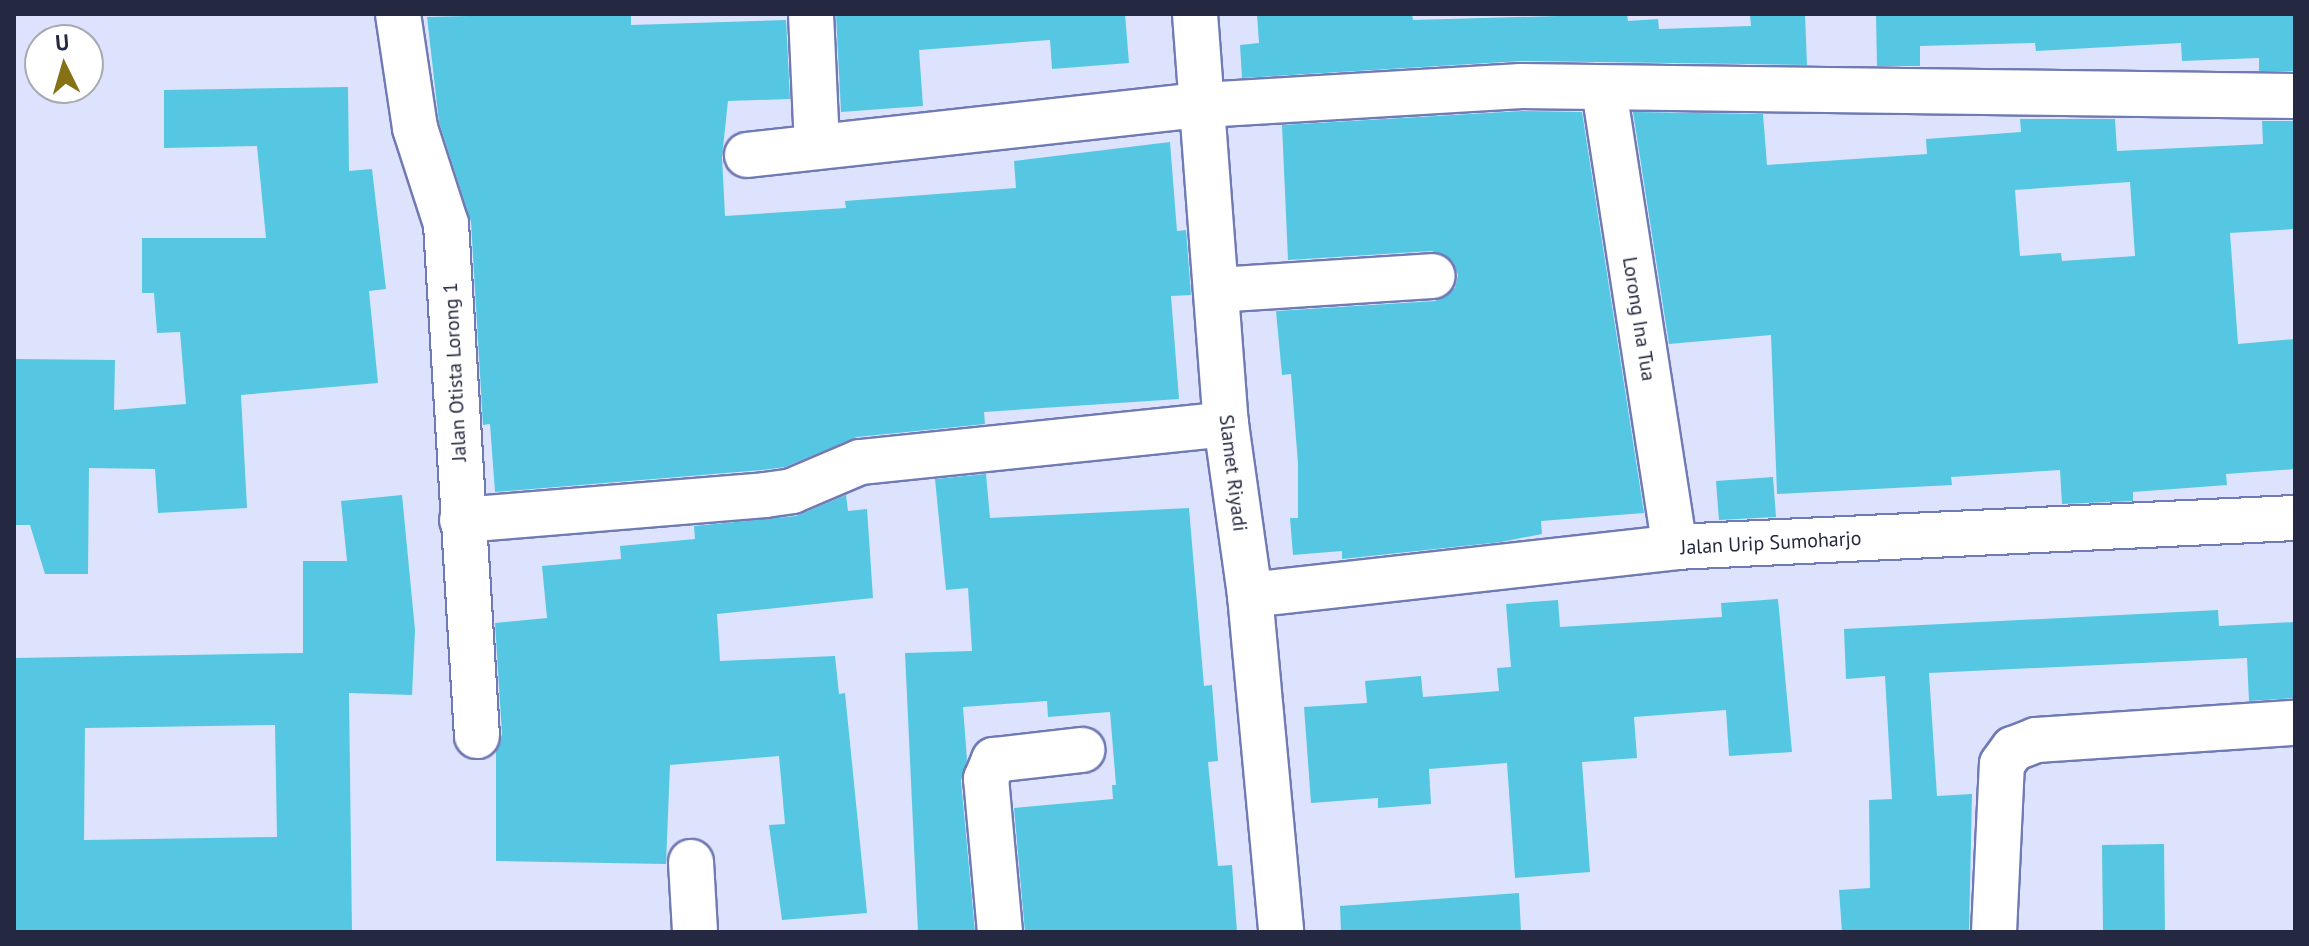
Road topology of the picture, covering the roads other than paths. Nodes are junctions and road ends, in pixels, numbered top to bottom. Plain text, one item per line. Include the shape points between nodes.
1 (398, 14) edge
2 (811, 14) edge
3 (1195, 14) edge
4 (1604, 90) junction
5 (2295, 96) edge
6 (1203, 105) junction
7 (817, 146) junction
8 (747, 155) dead end
9 (1433, 276) dead end
10 (1217, 290) junction
11 (1226, 424) junction
12 (2295, 518) edge
13 (462, 520) junction
14 (1675, 547) junction
15 (1250, 595) junction
16 (2295, 723) edge
17 (477, 736) dead end
18 (1082, 750) dead end
19 (691, 862) dead end
20 (695, 932) edge
21 (1000, 932) edge
22 (1281, 932) edge
23 (1994, 932) edge

1 - 13 street, Jalan Otista Lorong 1 via 415,128 446,224
2 - 7 street
3 - 6 street, Slamet Riyadi
4 - 5 street
4 - 6 street via 1507,87
4 - 14 street, Lorong Ina Tua
6 - 7 street
6 - 10 street, Slamet Riyadi
7 - 8 street
9 - 10 street
10 - 11 street, Slamet Riyadi
11 - 13 street via 860,462 792,491 765,495
11 - 15 street, Slamet Riyadi
12 - 14 street, Jalan Urip Sumoharjo
13 - 17 street, Jalan Otista Lorong 1
14 - 15 street, Jalan Urip Sumoharjo
15 - 22 street, Slamet Riyadi
16 - 23 street via 2036,740 2013,749 2002,764
18 - 21 street via 994,760 986,779
19 - 20 street

